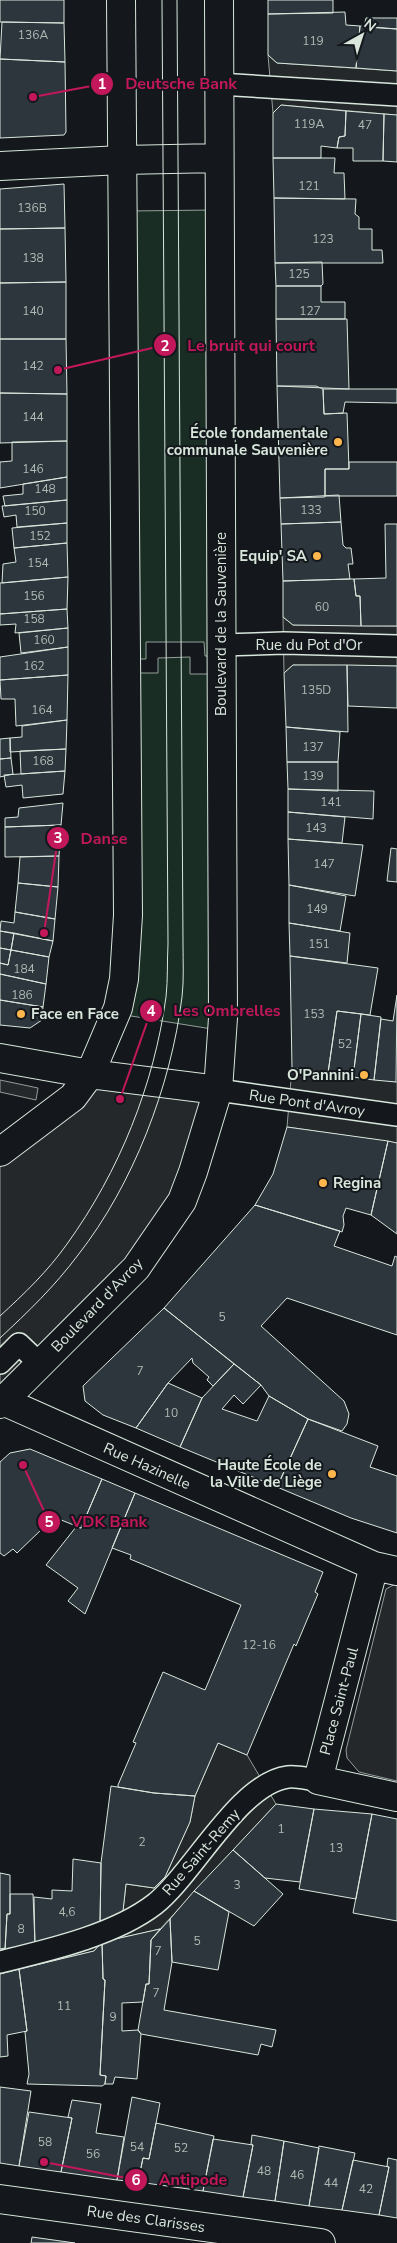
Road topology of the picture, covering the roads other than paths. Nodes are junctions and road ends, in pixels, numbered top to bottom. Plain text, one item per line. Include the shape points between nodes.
1 (121, 0) edge
2 (219, 0) edge
3 (219, 84) junction
4 (397, 95) edge
5 (219, 158) junction
6 (122, 160) junction
7 (0, 166) edge
8 (221, 645) junction
9 (397, 646) edge
10 (0, 1058) edge
11 (90, 1074) junction
12 (218, 1090) junction
13 (397, 1115) edge
14 (0, 1152) edge
15 (0, 1363) edge
16 (40, 1364) junction
17 (2, 1402) edge
18 (386, 1569) edge
19 (318, 1780) junction
20 (397, 1797) edge
21 (0, 1962) edge
22 (0, 2199) edge
23 (321, 2243) edge

1 - 6 street
2 - 3 street, Boulevard de la Sauvenière
3 - 4 street
3 - 5 street, Boulevard de la Sauvenière
5 - 6 street
5 - 8 street, Boulevard de la Sauvenière
6 - 7 street
6 - 11 street via 127,923 124,979 118,1008
8 - 9 street, Rue du Pot d'Or
8 - 12 street, Boulevard de la Sauvenière via 223,1018
10 - 11 street
11 - 12 street
11 - 14 street via 74,1097
12 - 13 street, Rue Pont d'Avroy
12 - 16 street, Boulevard d'Avroy via 182,1201 136,1268
15 - 16 street via 19,1344
16 - 17 street, Boulevard d'Avroy
17 - 18 street, Rue Hazinelle
18 - 19 street, Place Saint-Paul
19 - 20 street
19 - 21 street, Rue Saint-Remy via 287,1777 264,1786 228,1818 178,1881 155,1904 126,1922 50,1950
22 - 23 street, Rue des Clarisses

